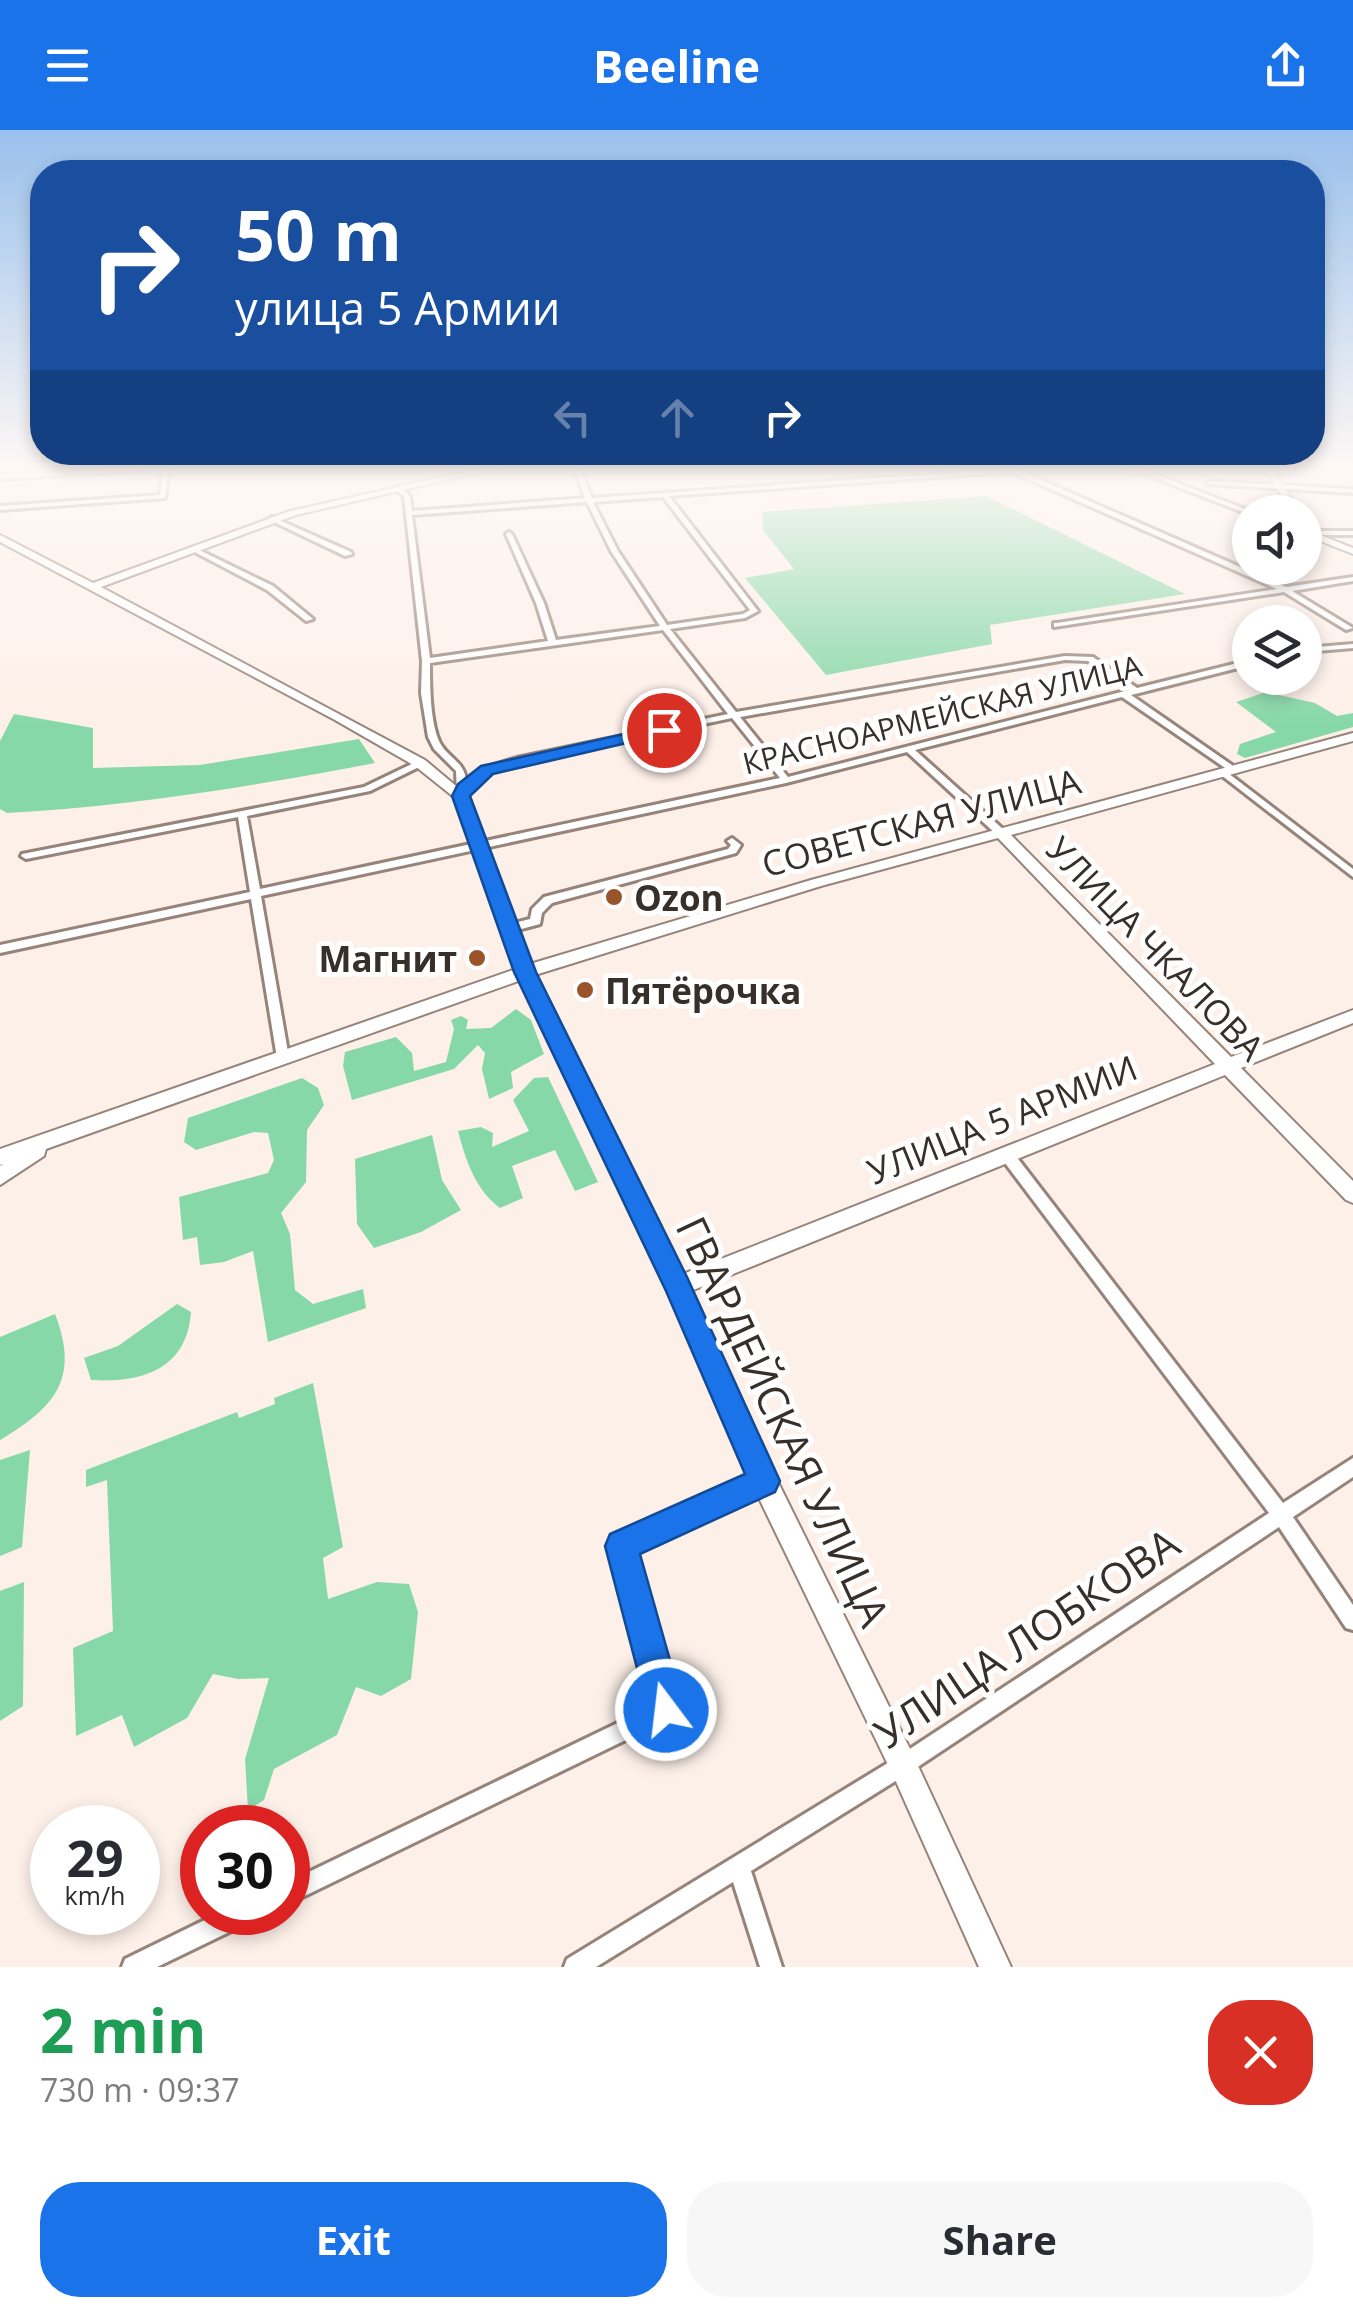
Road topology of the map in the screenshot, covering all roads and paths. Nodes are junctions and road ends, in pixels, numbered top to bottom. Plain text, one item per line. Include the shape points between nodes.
1 (25, 552) edge
2 (185, 552) edge
3 (197, 552) edge
4 (343, 552) edge
5 (413, 552) edge
6 (516, 552) edge
7 (616, 552) edge
8 (708, 552) edge
9 (1199, 552) edge
10 (348, 554) dead end
11 (1353, 580) edge
12 (91, 587) junction
13 (1284, 589) junction
14 (309, 619) dead end
15 (1057, 624) dead end
16 (666, 627) junction
17 (1350, 628) dead end
18 (553, 644) junction
19 (1353, 646) edge
20 (1322, 649) edge
21 (426, 661) junction
22 (1232, 667) edge
23 (1138, 692) junction
24 (1125, 696) junction
25 (736, 715) junction
26 (1353, 736) edge
27 (910, 750) junction
28 (420, 762) junction
29 (1229, 772) junction
30 (786, 780) junction
31 (462, 792) junction
32 (242, 813) junction
33 (1000, 832) junction
34 (732, 841) dead end
35 (480, 844) junction
36 (26, 856) dead end
37 (1353, 874) edge
38 (254, 894) junction
39 (510, 928) junction
40 (0, 949) edge
41 (525, 972) junction
42 (1353, 1016) edge
43 (283, 1058) junction
44 (1229, 1066) junction
45 (50, 1140) junction
46 (1007, 1155) junction
47 (0, 1157) edge
48 (0, 1178) edge
49 (1353, 1194) edge
50 (678, 1286) junction
51 (1353, 1466) edge
52 (764, 1481) junction
53 (1279, 1512) junction
54 (1353, 1621) edge
55 (903, 1765) junction
56 (739, 1867) junction
57 (310, 1882) edge
58 (199, 1935) edge
59 (134, 1967) edge
60 (575, 1967) edge
61 (771, 1967) edge
62 (995, 1967) edge

1 - 12 main road
2 - 12 main road
3 - 14 street via 270,588
4 - 10 street
5 - 21 street
6 - 18 street
7 - 16 street
8 - 16 street via 754,611
9 - 13 street
11 - 13 street
12 - 28 main road
13 - 15 street
13 - 17 street
16 - 18 street
16 - 25 street
18 - 21 street
19 - 20 street
21 - 31 street via 433,737 461,770
22 - 23 street, КРАСНОАРМЕЙСКАЯ УЛИЦА
23 - 24 street, КРАСНОАРМЕЙСКАЯ УЛИЦА
23 - 25 street via 1090,659 1065,658
24 - 27 street, КРАСНОАРМЕЙСКАЯ УЛИЦА
24 - 29 street
25 - 30 street
25 - 31 street via 520,760 487,770
26 - 29 main road, СОВЕТСКАЯ УЛИЦА
27 - 30 street, КРАСНОАРМЕЙСКАЯ УЛИЦА
27 - 33 street, УЛИЦА ЧКАЛОВА
28 - 31 main road
28 - 32 street via 367,789
29 - 33 main road, СОВЕТСКАЯ УЛИЦА
29 - 37 street
30 - 35 street, КРАСНОАРМЕЙСКАЯ УЛИЦА
31 - 35 main road, ГВАРДЕЙСКАЯ УЛИЦА
32 - 36 street
32 - 38 street
33 - 41 main road, СОВЕТСКАЯ УЛИЦА
33 - 44 main road, УЛИЦА ЧКАЛОВА
34 - 39 street, СОВЕТСКАЯ УЛИЦА via 732,851 548,900 536,921
35 - 38 street, КРАСНОАРМЕЙСКАЯ УЛИЦА
35 - 39 main road, ГВАРДЕЙСКАЯ УЛИЦА
38 - 40 street, КРАСНОАРМЕЙСКАЯ УЛИЦА
38 - 43 street
39 - 41 main road, ГВАРДЕЙСКАЯ УЛИЦА
41 - 43 main road, СОВЕТСКАЯ УЛИЦА
41 - 50 main road, ГВАРДЕЙСКАЯ УЛИЦА
42 - 44 main road, УЛИЦА 5 АРМИИ
43 - 45 main road, СОВЕТСКАЯ УЛИЦА
44 - 46 main road, УЛИЦА 5 АРМИИ
44 - 49 main road, УЛИЦА ЧКАЛОВА
45 - 47 main road, СОВЕТСКАЯ УЛИЦА
45 - 48 main road
46 - 50 main road, УЛИЦА 5 АРМИИ
46 - 53 street
50 - 52 main road, ГВАРДЕЙСКАЯ УЛИЦА
51 - 53 street, УЛИЦА ЛОБКОВА
52 - 55 main road, ГВАРДЕЙСКАЯ УЛИЦА
52 - 57 street via 622,1546 666,1710
53 - 54 street
53 - 55 street, УЛИЦА ЛОБКОВА
55 - 56 street, УЛИЦА ЛОБКОВА
55 - 62 main road, ГВАРДЕЙСКАЯ УЛИЦА
56 - 60 street, УЛИЦА ЛОБКОВА
56 - 61 street
58 - 59 street

